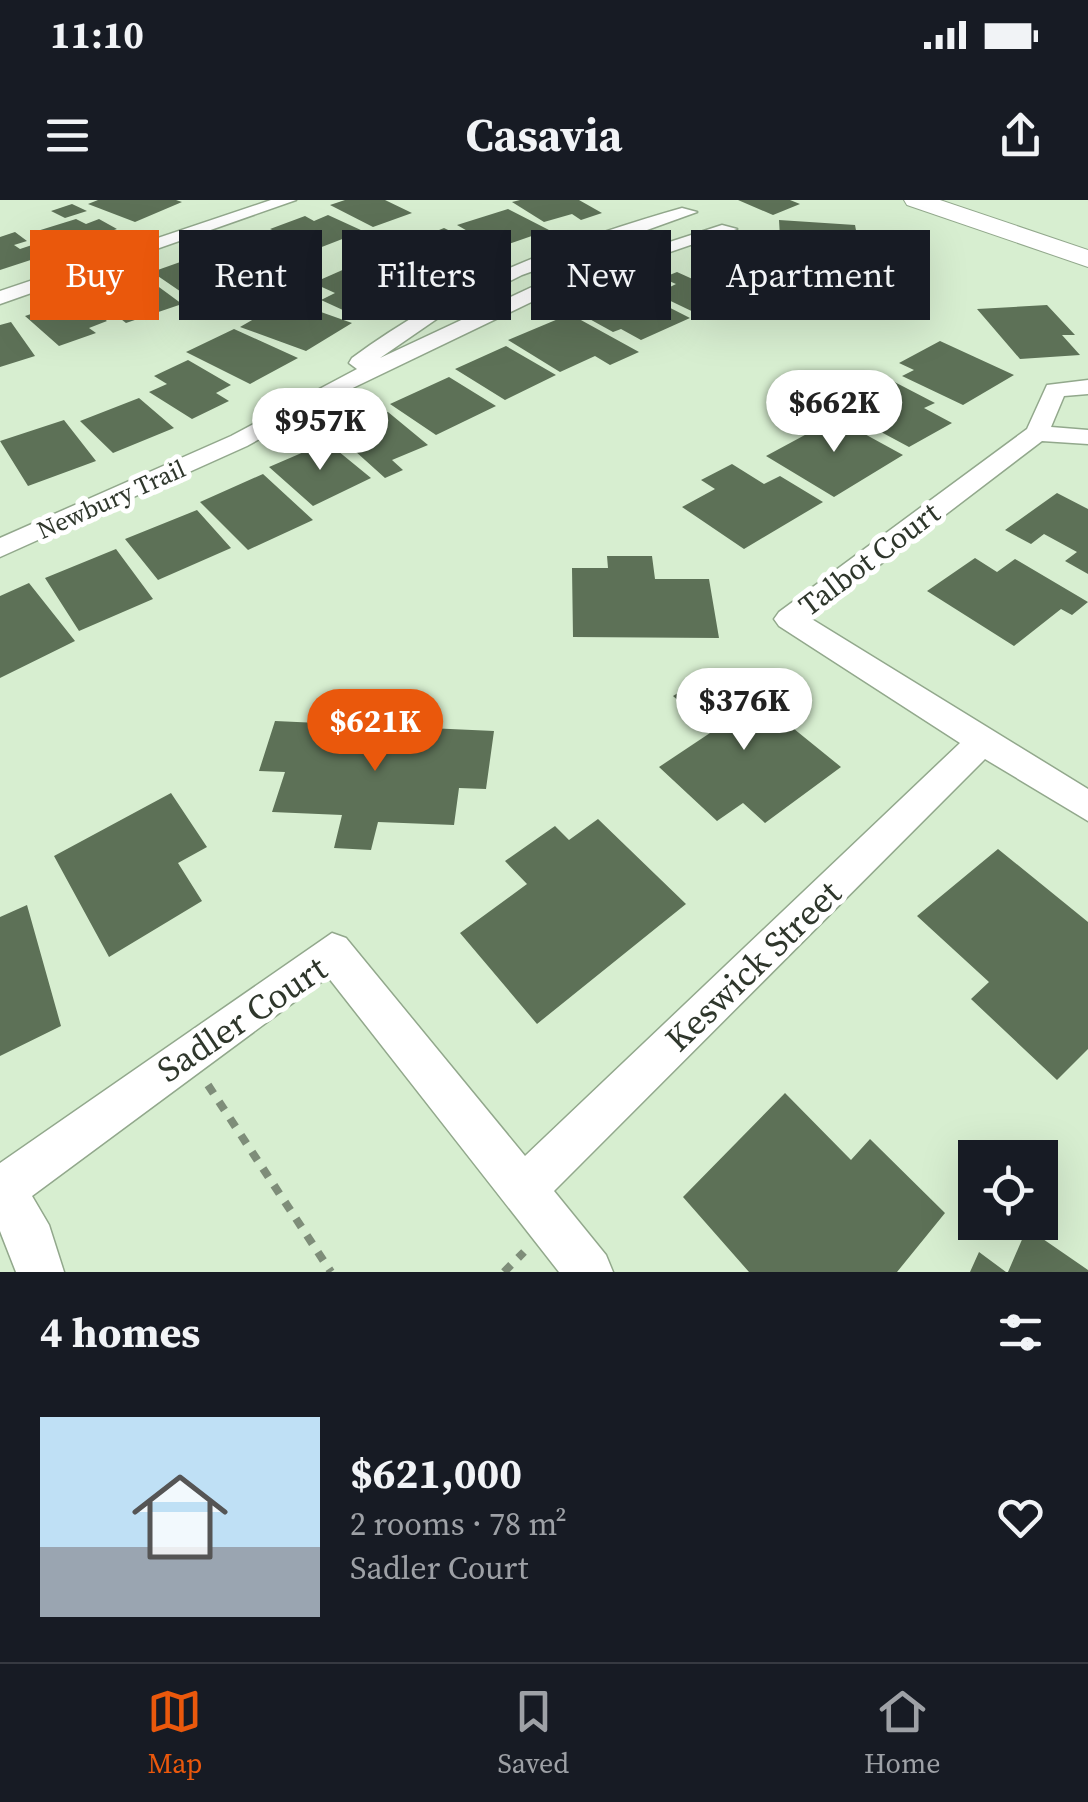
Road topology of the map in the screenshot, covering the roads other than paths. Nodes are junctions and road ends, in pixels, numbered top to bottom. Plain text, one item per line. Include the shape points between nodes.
1 (243, 200) edge
2 (288, 200) edge
3 (659, 200) edge
4 (916, 200) edge
5 (958, 200) edge
6 (688, 212) junction
7 (159, 238) edge
8 (159, 244) edge
9 (1088, 244) edge
10 (1088, 260) edge
11 (30, 287) edge
12 (0, 298) edge
13 (1088, 387) edge
14 (326, 392) junction
15 (1036, 433) junction
16 (1088, 437) edge
17 (0, 548) edge
18 (983, 741) junction
19 (1088, 807) edge
20 (1, 1190) edge
21 (523, 1190) junction
22 (40, 1272) edge
23 (588, 1272) edge

1 - 7 street
2 - 8 street
3 - 6 street
4 - 10 street
5 - 9 street
6 - 14 street, Newbury Trail via 592,241 487,284 380,347
6 - 14 street, Newbury Trail via 728,229 542,290
11 - 12 street
13 - 15 street, Talbot Court via 1055,390
14 - 17 street, Newbury Trail via 239,441
15 - 16 street
15 - 18 street, Talbot Court via 789,619
18 - 19 street
18 - 21 street, Keswick Street
20 - 21 street, Sadler Court via 332,952
20 - 22 street, Sadler Court via 32,1242
21 - 23 street

